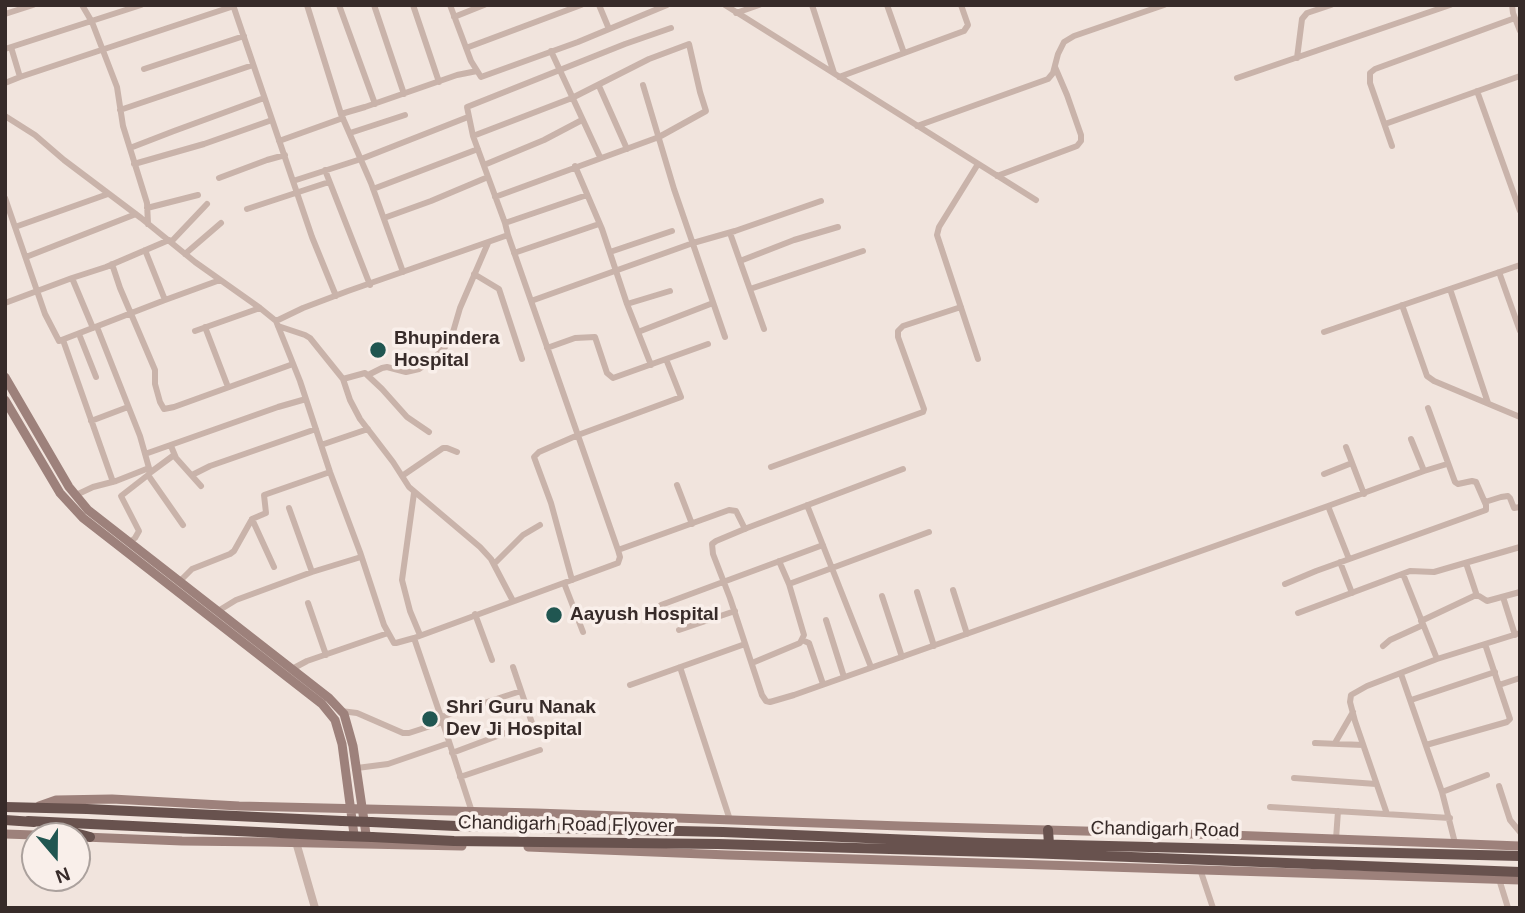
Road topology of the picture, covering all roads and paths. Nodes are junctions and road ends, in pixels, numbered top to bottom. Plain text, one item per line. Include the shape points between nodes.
1 (33, 5) edge
2 (82, 5) edge
3 (141, 5) edge
4 (307, 5) edge
5 (339, 5) edge
6 (374, 5) edge
7 (413, 5) edge
8 (450, 5) edge
9 (484, 5) edge
10 (581, 5) edge
11 (599, 5) edge
12 (667, 5) edge
13 (725, 5) edge
14 (759, 5) edge
15 (813, 5) edge
16 (887, 5) edge
17 (961, 5) edge
18 (1164, 5) edge
19 (1331, 5) edge
20 (1450, 5) edge
21 (1512, 5) edge
22 (233, 6) edge
23 (736, 13) junction
24 (5, 14) edge
25 (1516, 14) edge
26 (454, 17) junction
27 (92, 22) junction
28 (671, 28) dead end
29 (609, 29) junction
30 (1520, 32) edge
31 (244, 36) junction
32 (8, 48) edge
33 (466, 48) junction
34 (103, 49) junction
35 (551, 51) junction
36 (904, 53) junction
37 (1297, 58) junction
38 (253, 65) junction
39 (1055, 67) junction
40 (144, 69) dead end
41 (477, 71) junction
42 (560, 71) junction
43 (20, 76) junction
44 (837, 76) junction
45 (1520, 76) edge
46 (1237, 78) dead end
47 (439, 82) junction
48 (5, 83) edge
49 (643, 85) dead end
50 (598, 86) junction
51 (1477, 91) junction
52 (404, 94) junction
53 (264, 98) junction
54 (572, 98) junction
55 (375, 104) junction
56 (120, 110) junction
57 (405, 115) dead end
58 (5, 116) edge
59 (342, 116) junction
60 (468, 117) junction
61 (272, 120) junction
62 (582, 120) junction
63 (1385, 124) junction
64 (917, 126) junction
65 (350, 133) junction
66 (473, 136) junction
67 (659, 137) junction
68 (279, 141) junction
69 (1392, 146) dead end
70 (130, 148) junction
71 (478, 149) junction
72 (627, 149) junction
73 (285, 155) junction
74 (600, 157) junction
75 (361, 159) junction
76 (134, 164) junction
77 (978, 164) junction
78 (484, 166) junction
79 (575, 166) junction
80 (325, 170) junction
81 (997, 176) junction
82 (488, 177) junction
83 (219, 178) dead end
84 (293, 181) junction
85 (330, 182) junction
86 (373, 188) junction
87 (298, 192) junction
88 (108, 194) junction
89 (198, 195) dead end
90 (587, 195) junction
91 (495, 197) junction
92 (5, 198) edge
93 (1036, 200) dead end
94 (821, 201) dead end
95 (207, 204) dead end
96 (147, 208) junction
97 (247, 209) dead end
98 (1520, 211) edge
99 (135, 214) junction
100 (384, 218) junction
101 (221, 223) dead end
102 (505, 223) junction
103 (148, 224) junction
104 (599, 224) junction
105 (15, 227) junction
106 (838, 227) dead end
107 (672, 231) dead end
108 (730, 233) junction
109 (509, 235) junction
110 (170, 241) junction
111 (488, 243) junction
112 (693, 243) junction
113 (145, 250) junction
114 (863, 251) dead end
115 (610, 252) junction
116 (514, 253) junction
117 (185, 254) junction
118 (26, 257) junction
119 (740, 261) junction
120 (112, 264) junction
121 (1520, 265) edge
122 (616, 270) junction
123 (403, 272) junction
124 (1499, 272) junction
125 (474, 274) junction
126 (72, 278) junction
127 (220, 280) junction
128 (369, 285) junction
129 (750, 289) junction
130 (1450, 289) junction
131 (37, 290) junction
132 (670, 291) dead end
133 (336, 296) junction
134 (164, 299) junction
135 (531, 301) junction
136 (5, 303) edge
137 (713, 303) junction
138 (627, 304) junction
139 (1402, 305) junction
140 (961, 307) junction
141 (260, 308) junction
142 (131, 314) junction
143 (277, 323) junction
144 (205, 327) junction
145 (95, 328) junction
146 (764, 329) dead end
147 (195, 331) dead end
148 (1520, 331) edge
149 (638, 332) junction
150 (1324, 332) dead end
151 (79, 334) junction
152 (725, 337) dead end
153 (63, 340) junction
154 (708, 344) dead end
155 (547, 348) junction
156 (522, 359) dead end
157 (666, 359) junction
158 (978, 359) dead end
159 (293, 364) junction
160 (651, 365) junction
161 (368, 375) junction
162 (5, 377) edge
163 (96, 377) dead end
164 (343, 379) junction
165 (228, 387) junction
166 (306, 399) junction
167 (5, 400) edge
168 (1489, 404) junction
169 (128, 407) junction
170 (1428, 408) dead end
171 (1520, 417) edge
172 (91, 421) junction
173 (316, 429) junction
174 (368, 429) junction
175 (429, 432) dead end
176 (578, 435) junction
177 (1411, 439) dead end
178 (321, 445) junction
179 (171, 446) junction
180 (1346, 447) dead end
181 (457, 452) dead end
182 (145, 454) junction
183 (174, 455) junction
184 (1352, 463) junction
185 (1447, 464) junction
186 (771, 467) dead end
187 (903, 469) dead end
188 (1424, 471) junction
189 (149, 472) junction
190 (330, 472) junction
191 (1324, 474) dead end
192 (192, 475) junction
193 (402, 476) junction
194 (113, 482) junction
195 (677, 485) dead end
196 (201, 486) dead end
197 (414, 493) junction
198 (1364, 494) junction
199 (76, 495) junction
200 (1485, 502) junction
201 (807, 505) junction
202 (1328, 506) junction
203 (1520, 507) edge
204 (289, 508) dead end
205 (252, 519) junction
206 (692, 524) junction
207 (183, 525) dead end
208 (540, 525) dead end
209 (745, 529) junction
210 (929, 531) dead end
211 (130, 542) junction
212 (823, 545) junction
213 (1520, 547) edge
214 (618, 550) junction
215 (361, 557) junction
216 (1349, 559) junction
217 (779, 561) junction
218 (1339, 562) junction
219 (1466, 563) junction
220 (494, 564) junction
221 (274, 568) dead end
222 (832, 569) junction
223 (312, 572) junction
224 (1402, 574) junction
225 (572, 580) junction
226 (180, 581) junction
227 (724, 581) junction
228 (564, 583) junction
229 (789, 584) junction
230 (1285, 584) dead end
231 (953, 590) dead end
232 (917, 592) dead end
233 (1520, 592) edge
234 (1352, 593) junction
235 (883, 596) dead end
236 (1477, 596) junction
237 (1503, 597) junction
238 (513, 601) junction
239 (308, 603) dead end
240 (661, 605) dead end
241 (218, 611) junction
242 (735, 611) junction
243 (1298, 613) dead end
244 (475, 614) junction
245 (825, 620) dead end
246 (1422, 623) junction
247 (680, 630) dead end
248 (583, 632) dead end
249 (388, 633) junction
250 (967, 634) junction
251 (1517, 634) edge
252 (417, 636) junction
253 (802, 640) junction
254 (745, 644) junction
255 (1485, 644) junction
256 (934, 646) junction
257 (1383, 646) dead end
258 (326, 654) junction
259 (902, 657) junction
260 (1437, 659) junction
261 (492, 660) dead end
262 (752, 663) junction
263 (513, 667) dead end
264 (680, 667) junction
265 (871, 667) junction
266 (292, 668) junction
267 (1495, 672) junction
268 (1401, 674) junction
269 (844, 677) junction
270 (1520, 678) edge
271 (823, 684) junction
272 (630, 685) dead end
273 (1499, 685) junction
274 (521, 691) junction
275 (1411, 700) junction
276 (341, 711) junction
277 (1353, 712) junction
278 (442, 719) junction
279 (449, 743) junction
280 (1315, 743) dead end
281 (1335, 743) junction
282 (1363, 744) junction
283 (1426, 745) junction
284 (540, 750) dead end
285 (452, 753) junction
286 (357, 768) junction
287 (1487, 775) dead end
288 (460, 777) junction
289 (1294, 778) dead end
290 (1376, 784) junction
291 (1499, 786) dead end
292 (1442, 792) junction
293 (37, 806) junction
294 (5, 807) edge
295 (1270, 807) dead end
296 (351, 809) junction
297 (363, 809) junction
298 (1338, 811) junction
299 (471, 812) junction
300 (1387, 814) junction
301 (1450, 818) junction
302 (5, 820) edge
303 (730, 820) junction
304 (28, 821) junction
305 (32, 822) edge
306 (1048, 830) junction
307 (1520, 832) edge
308 (91, 837) edge
309 (1280, 837) junction
310 (1336, 839) junction
311 (296, 842) junction
312 (1455, 843) junction
313 (355, 844) junction
314 (368, 844) junction
315 (1049, 844) junction
316 (1520, 846) edge
317 (1280, 850) junction
318 (1520, 856) edge
319 (1105, 861) junction
320 (1338, 868) junction
321 (1200, 869) junction
322 (1520, 872) edge
323 (1499, 879) junction
324 (1520, 880) edge
325 (315, 908) edge
326 (1213, 908) edge
327 (1508, 908) edge

1 - 24 street
2 - 27 street
3 - 27 street
4 - 59 street
5 - 55 street
6 - 52 street
7 - 47 street
8 - 26 street
9 - 26 street
10 - 33 street
11 - 29 street
12 - 29 street
13 - 23 street
14 - 23 street
15 - 44 street
16 - 36 street
17 - 36 street via 968,25 964,31
18 - 39 street via 1074,36 1064,42
19 - 37 street via 1302,19
20 - 37 street
21 - 25 street
22 - 31 street
22 - 34 street
23 - 44 street
25 - 30 street
25 - 63 street via 1371,71 1370,83
26 - 33 street
27 - 32 street
27 - 34 street
28 - 42 street
29 - 35 street
31 - 38 street
31 - 40 street
32 - 43 street
33 - 41 street
34 - 43 street
34 - 56 street
35 - 41 street via 483,77
35 - 42 street
36 - 44 street
37 - 46 street
38 - 53 street
38 - 56 street
39 - 64 street via 1048,79
39 - 81 street via 1081,141
41 - 47 street
42 - 54 street
42 - 60 street via 468,106
43 - 48 street
44 - 64 street
45 - 51 street
47 - 52 street
49 - 67 street
50 - 54 street
50 - 67 street via 689,44 706,111
50 - 72 street
51 - 63 street
51 - 98 street
52 - 55 street
53 - 61 street
53 - 70 street
54 - 62 street
54 - 66 street
55 - 59 street
56 - 70 street
57 - 65 street
58 - 88 street
59 - 65 street
59 - 68 street
60 - 66 street
60 - 75 street
61 - 68 street
61 - 76 street
62 - 74 street
62 - 78 street
63 - 69 street
64 - 77 street
65 - 75 street
66 - 71 street
67 - 72 street
67 - 112 street
68 - 73 street
70 - 76 street
71 - 78 street
71 - 86 street
72 - 74 street
73 - 83 street
73 - 84 street
74 - 79 street
75 - 80 street
75 - 86 street
76 - 96 street
77 - 81 street
77 - 140 street via 937,235
78 - 82 street
79 - 90 street
79 - 91 street
80 - 84 street
80 - 85 street
81 - 93 street
82 - 91 street
82 - 100 street
84 - 87 street
85 - 87 street
85 - 128 street
86 - 100 street
87 - 97 street
87 - 133 street
88 - 99 street
88 - 105 street
89 - 96 street
90 - 102 street
90 - 104 street
91 - 102 street
92 - 105 street
94 - 108 street
95 - 110 street
96 - 103 street
99 - 103 street
99 - 118 street
100 - 123 street
101 - 117 street
102 - 109 street
103 - 110 street
104 - 115 street
104 - 116 street
105 - 118 street
106 - 119 street
107 - 115 street
108 - 112 street
108 - 119 street
109 - 111 street
109 - 116 street
110 - 113 street
110 - 117 street
111 - 123 street
111 - 125 street
112 - 122 street
112 - 137 street
113 - 120 street
113 - 134 street
114 - 129 street
115 - 122 street
116 - 135 street
117 - 127 street
118 - 131 street
119 - 129 street
120 - 126 street
120 - 142 street
121 - 124 street
122 - 135 street
122 - 138 street
123 - 128 street
124 - 130 street
124 - 148 street
125 - 156 street via 499,289
125 - 161 street via 453,332 440,352 412,372 382,368
126 - 131 street
126 - 145 street
127 - 134 street
127 - 141 street
128 - 133 street
129 - 146 street
130 - 139 street
130 - 168 street
131 - 136 street
131 - 153 street via 56,337
132 - 138 street
133 - 143 street
134 - 142 street
135 - 155 street
137 - 149 street
137 - 152 street
138 - 149 street
139 - 150 street
139 - 168 street via 1427,376
140 - 158 street
140 - 186 street via 898,331 923,412
141 - 143 street
141 - 144 street
142 - 145 street
142 - 165 street via 155,370 164,409
143 - 159 street
143 - 164 street via 310,338
144 - 147 street
144 - 165 street
145 - 151 street
145 - 169 street
149 - 160 street
151 - 153 street
151 - 163 street
153 - 172 street
154 - 157 street
155 - 160 street via 575,338 596,337 613,379
155 - 176 street
157 - 160 street
157 - 176 street via 681,397
159 - 165 street
159 - 166 street
161 - 164 street
161 - 175 street via 407,417
162 - 199 main road
164 - 174 street
166 - 173 street
166 - 179 street
167 - 296 main road via 60,493 83,518 322,704 335,720 342,744
168 - 171 street
169 - 172 street
169 - 182 street
170 - 185 street
172 - 194 street
173 - 178 street
173 - 192 street
174 - 178 street
174 - 193 street
176 - 214 street
176 - 225 street via 534,457
177 - 188 street
178 - 190 street
179 - 182 street
179 - 183 street
180 - 184 street
181 - 193 street via 443,448
182 - 189 street
183 - 189 street
183 - 192 street
184 - 191 street
184 - 198 street
185 - 188 street
185 - 200 street via 1456,483 1476,482
187 - 201 street
188 - 198 street
189 - 194 street
189 - 207 street
189 - 211 street via 121,496 139,531
190 - 205 street via 264,495 266,513
190 - 215 street
192 - 196 street
193 - 197 street
194 - 199 street
195 - 206 street
197 - 220 street via 473,540
197 - 252 street via 402,580
198 - 202 street
199 - 211 main road
200 - 203 street via 1506,496 1514,508
200 - 216 street via 1485,511
201 - 209 street
201 - 212 street
202 - 216 street
202 - 250 street
204 - 223 street
205 - 221 street
205 - 226 street via 233,552 192,569
206 - 209 street via 732,509
206 - 214 street
208 - 220 street
209 - 227 street via 712,544
210 - 222 street
211 - 226 main road
212 - 217 street
212 - 222 street
213 - 219 street
214 - 225 street via 620,561 615,565
215 - 223 street
215 - 249 street
216 - 218 street
217 - 227 street
217 - 229 street
218 - 230 street
218 - 234 street
219 - 224 street
219 - 236 street
220 - 238 street
222 - 229 street
222 - 265 street
223 - 241 street
224 - 234 street
224 - 246 street
225 - 228 street
226 - 241 main road
227 - 240 street
227 - 242 street
228 - 238 street
228 - 248 street
229 - 253 street
231 - 250 street
232 - 256 street
233 - 237 street
234 - 243 street
235 - 259 street
236 - 237 street via 1487,601
236 - 246 street
237 - 251 street
238 - 244 street
239 - 258 street
241 - 266 main road
242 - 247 street
242 - 254 street
244 - 252 street
244 - 261 street
245 - 269 street
246 - 257 street
246 - 260 street
249 - 252 street via 395,643
249 - 258 street
250 - 256 street
251 - 255 street
252 - 278 street
253 - 262 street
253 - 271 street via 809,643
254 - 262 street
254 - 264 street
255 - 260 street
255 - 267 street
256 - 259 street
258 - 266 street
259 - 265 street
260 - 268 street
262 - 271 street via 766,701
263 - 274 street
264 - 272 street
264 - 303 street
265 - 269 street
266 - 276 main road
267 - 273 street
267 - 275 street
268 - 275 street
268 - 277 street via 1352,693
269 - 271 street
270 - 273 street
273 - 283 street via 1509,721
274 - 278 street
274 - 285 street via 530,724
275 - 283 street
276 - 278 street via 357,713 402,733
276 - 286 main road
277 - 281 street
277 - 282 street
278 - 279 street
279 - 285 street
279 - 286 street via 388,764
280 - 281 street
281 - 282 street
282 - 290 street
283 - 292 street
284 - 288 street
285 - 288 street
286 - 297 main road
287 - 292 street
288 - 299 street
289 - 290 street
290 - 300 street
291 - 307 street via 1510,821
292 - 301 street
293 - 294 highway, Chandigarh Road Flyover
293 - 296 main road via 56,800 101,799
293 - 315 highway, Chandigarh Road Flyover, bridge via 456,826
295 - 298 street
296 - 297 main road
296 - 313 main road
297 - 299 main road
297 - 314 main road
298 - 300 street
298 - 310 street
299 - 303 main road
300 - 301 street
301 - 312 street
302 - 304 highway
303 - 306 main road
304 - 305 highway
304 - 319 highway, Chandigarh Road Flyover, bridge via 454,841 1088,855
306 - 309 main road
306 - 315 highway
308 - 311 main road
309 - 310 main road
309 - 317 highway
310 - 312 main road
311 - 313 main road
311 - 325 street
312 - 316 main road
313 - 314 main road
314 - 319 main road
315 - 317 highway, Chandigarh Road
317 - 318 highway
319 - 320 highway, Chandigarh Road Flyover
319 - 321 main road
320 - 321 main road
320 - 322 highway
320 - 323 main road
321 - 326 street
323 - 324 main road
323 - 327 street

